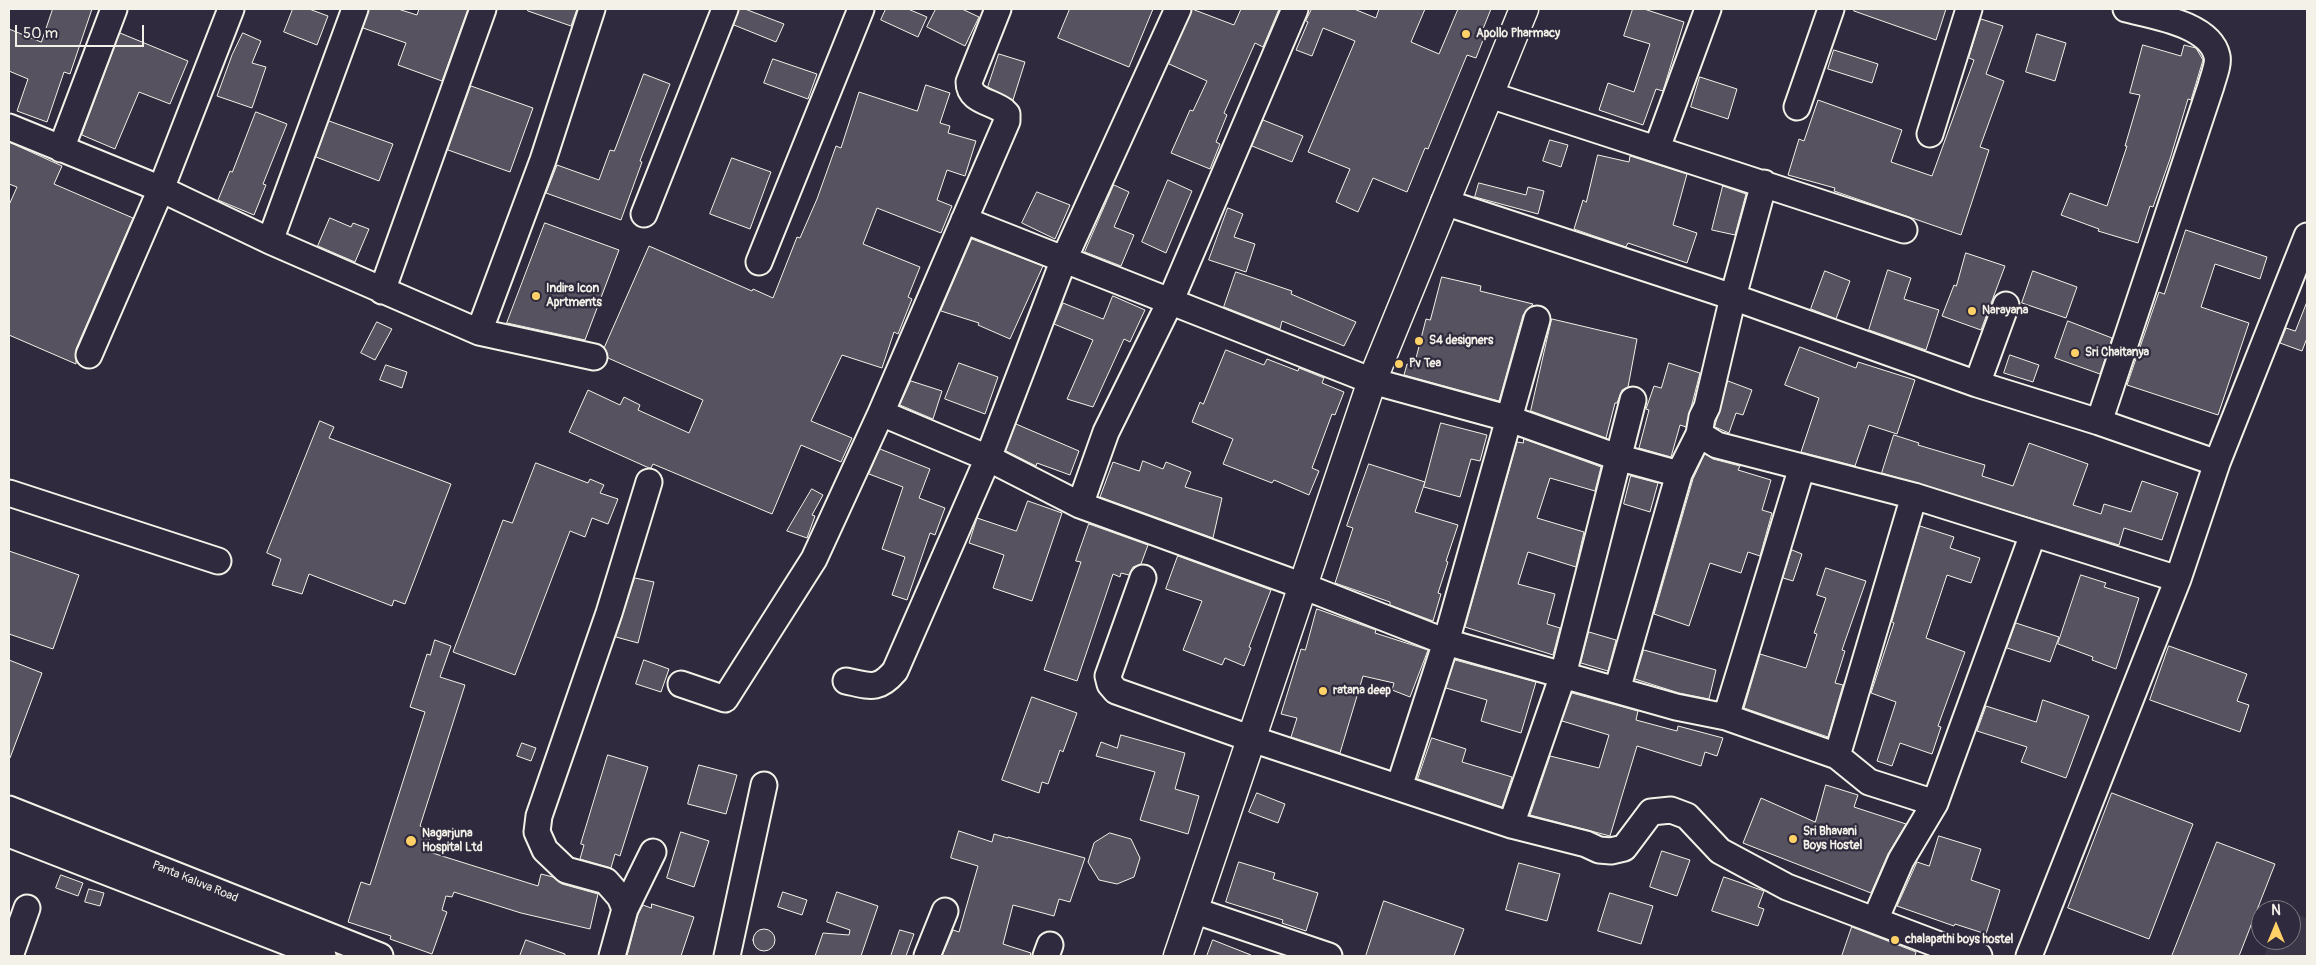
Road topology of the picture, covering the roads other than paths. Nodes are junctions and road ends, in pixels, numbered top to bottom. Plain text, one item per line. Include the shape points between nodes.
1 (114, 9) edge
2 (232, 9) edge
3 (355, 9) edge
4 (483, 9) edge
5 (592, 9) edge
6 (725, 9) edge
7 (860, 9) edge
8 (998, 9) edge
9 (1178, 9) edge
10 (1295, 9) edge
11 (1524, 9) edge
12 (1708, 9) edge
13 (1831, 9) edge
14 (1968, 9) edge
15 (2126, 9) edge
16 (1490, 95) junction
17 (1797, 106) dead end
18 (9, 127) edge
19 (1930, 134) dead end
20 (1657, 148) junction
21 (61, 149) junction
22 (1764, 183) junction
23 (161, 189) junction
24 (1444, 202) junction
25 (644, 214) dead end
26 (964, 220) junction
27 (1904, 230) dead end
28 (2307, 236) edge
29 (270, 241) junction
30 (1064, 259) junction
31 (759, 262) dead end
32 (382, 291) junction
33 (1733, 297) junction
34 (1170, 302) junction
35 (2006, 305) dead end
36 (1537, 319) dead end
37 (479, 332) junction
38 (89, 355) dead end
39 (594, 357) dead end
40 (1372, 381) junction
41 (1977, 384) junction
42 (1633, 400) dead end
43 (881, 413) junction
44 (1507, 418) junction
45 (2099, 422) junction
46 (1699, 434) junction
47 (1618, 457) junction
48 (988, 458) junction
49 (2218, 463) junction
50 (1802, 467) junction
51 (1679, 474) junction
52 (649, 482) dead end
53 (9, 493) edge
54 (1914, 496) junction
55 (1080, 505) junction
56 (2033, 534) junction
57 (218, 561) dead end
58 (1143, 578) dead end
59 (2178, 579) junction
60 (1303, 586) junction
61 (1446, 642) junction
62 (1563, 675) junction
63 (846, 681) dead end
64 (681, 684) dead end
65 (1618, 690) junction
66 (1726, 717) junction
67 (1252, 739) junction
68 (1837, 756) junction
69 (764, 785) dead end
70 (1399, 787) junction
71 (1935, 802) junction
72 (9, 809) edge
73 (1511, 825) junction
74 (9, 834) edge
75 (653, 852) dead end
76 (27, 908) dead end
77 (625, 909) junction
78 (1193, 910) junction
79 (946, 911) dead end
80 (1875, 920) junction
81 (10, 956) edge
82 (323, 956) edge
83 (380, 956) edge
84 (612, 956) edge
85 (727, 956) edge
86 (928, 956) edge
87 (1178, 956) edge
88 (1329, 956) edge
89 (1979, 956) edge
90 (2029, 956) edge

1 - 21 street
2 - 23 street
3 - 29 street
4 - 32 street
5 - 37 street via 543,160
6 - 25 street
7 - 31 street
8 - 26 street via 969,82 969,90 973,96 1001,108 1008,117
9 - 30 street
10 - 34 street
11 - 16 main road
12 - 20 street
13 - 17 street
14 - 19 street
15 - 45 street via 2196,30 2210,40 2218,57
16 - 20 street
16 - 24 main road
18 - 21 street
20 - 22 street
21 - 23 street
22 - 27 street
22 - 33 street
23 - 29 street
23 - 38 street
24 - 33 street
24 - 40 main road
26 - 30 street
26 - 43 street
28 - 49 street
29 - 32 street
30 - 34 street
30 - 48 street
32 - 37 street
33 - 41 street
33 - 46 street
34 - 40 street
34 - 55 street via 1106,432
35 - 41 street
36 - 44 street
37 - 39 street
40 - 44 street
40 - 60 main road
41 - 45 street
42 - 47 street
43 - 48 street
43 - 64 street via 814,559 725,699
44 - 47 street
44 - 61 street
45 - 49 street
46 - 50 street via 1717,446
46 - 51 street
47 - 51 street
47 - 62 street
48 - 55 street
48 - 63 street via 895,671 885,683 874,686
49 - 59 street
50 - 54 street
50 - 66 street
51 - 65 street
52 - 77 street via 609,614 539,816 537,832 545,850 566,870 606,881 620,897
53 - 57 street
54 - 56 street
54 - 68 street
55 - 60 street
56 - 59 street
56 - 71 street
58 - 67 street via 1108,676 1110,684 1116,691
59 - 90 street
60 - 61 street
60 - 67 main road
61 - 62 street
61 - 70 street
62 - 65 street
62 - 73 street
65 - 66 street
66 - 68 street
67 - 70 street
67 - 78 main road
68 - 71 street via 1869,782
69 - 85 street
70 - 73 street
71 - 80 street via 1901,860
72 - 83 street, Panta Kaluva Road
73 - 80 street via 1611,851 1624,848 1651,812 1671,810 1687,816 1720,851 1745,865 1787,887
74 - 82 street, Panta Kaluva Road
75 - 77 street
76 - 81 street
77 - 84 street
78 - 87 main road
78 - 88 street
79 - 86 street
80 - 89 street via 1950,949

